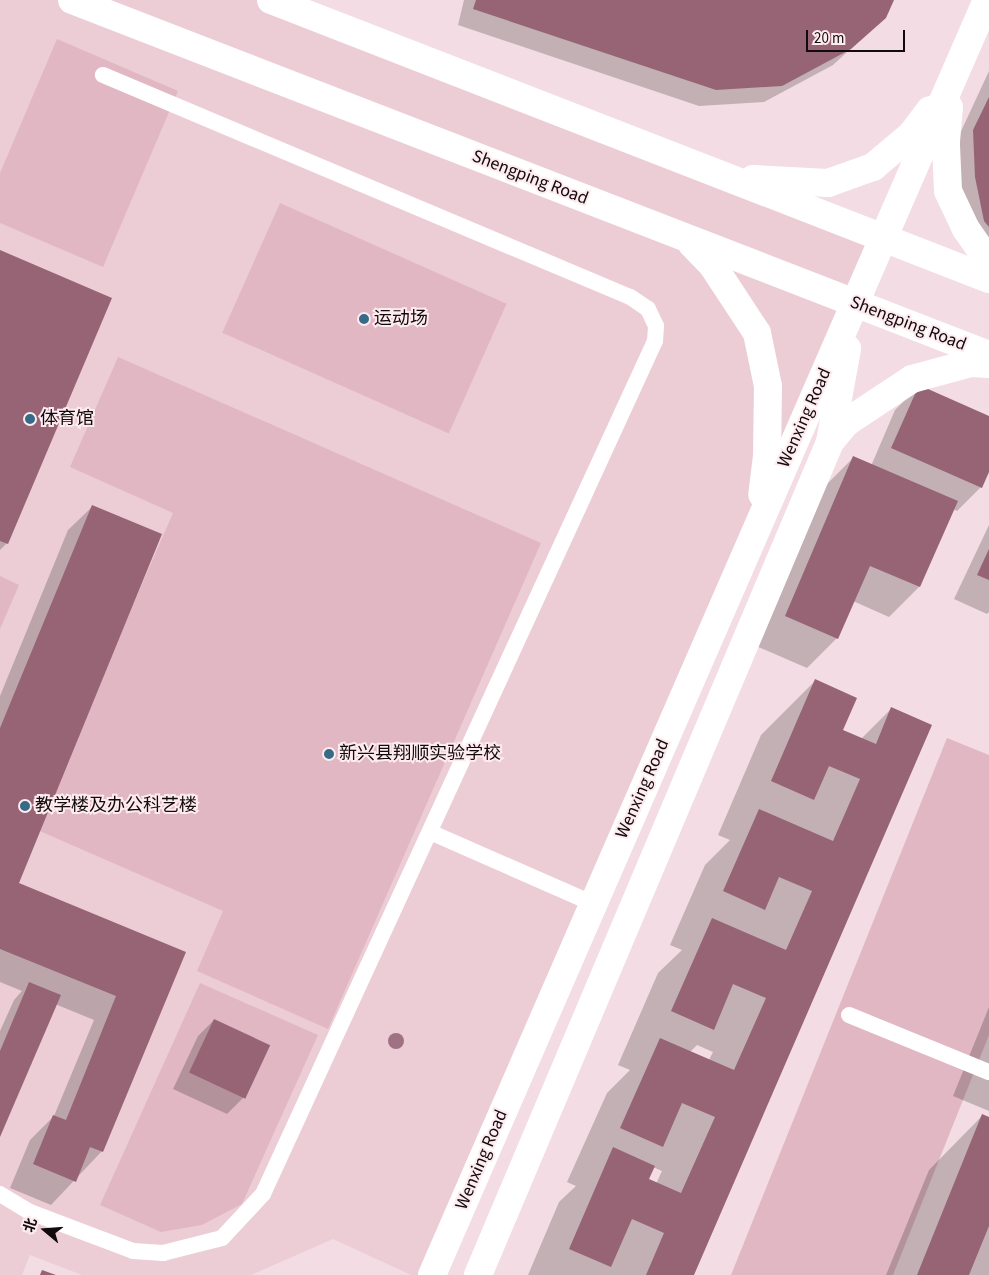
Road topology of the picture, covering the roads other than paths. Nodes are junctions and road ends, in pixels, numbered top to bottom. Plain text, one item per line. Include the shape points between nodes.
1 (72, 0) edge
2 (271, 0) edge
3 (987, 0) edge
4 (103, 75) dead end
5 (951, 83) junction
6 (728, 178) junction
7 (884, 238) junction
8 (688, 239) junction
9 (989, 262) edge
10 (989, 279) edge
11 (855, 303) junction
12 (989, 355) edge
13 (989, 364) edge
14 (830, 442) junction
15 (758, 524) junction
16 (430, 832) junction
17 (592, 903) junction
18 (848, 1015) dead end
19 (989, 1072) edge
20 (0, 1194) edge
21 (446, 1243) junction
22 (481, 1267) edge
23 (432, 1275) edge

1 - 8 street, Shengping Road
2 - 6 street
3 - 5 street, Wenxing Road
4 - 16 lane via 630,298 648,309 656,326 656,341
5 - 6 street via 912,134 873,167 828,183
5 - 7 street, Wenxing Road
5 - 9 street via 946,145 948,191 966,229
6 - 7 street
7 - 10 street
7 - 11 street, Wenxing Road
8 - 11 street, Shengping Road
8 - 15 street via 712,266 757,333 768,386 767,456
11 - 12 street, Shengping Road
11 - 14 street, Wenxing Road
11 - 15 street, Wenxing Road
13 - 14 street via 971,363 912,379 847,422
14 - 22 street, Wenxing Road
15 - 17 street, Wenxing Road
16 - 17 lane
16 - 20 lane via 263,1194 222,1238 163,1253 133,1251 30,1212
17 - 21 street, Wenxing Road
18 - 19 lane
21 - 22 street
21 - 23 street, Wenxing Road

